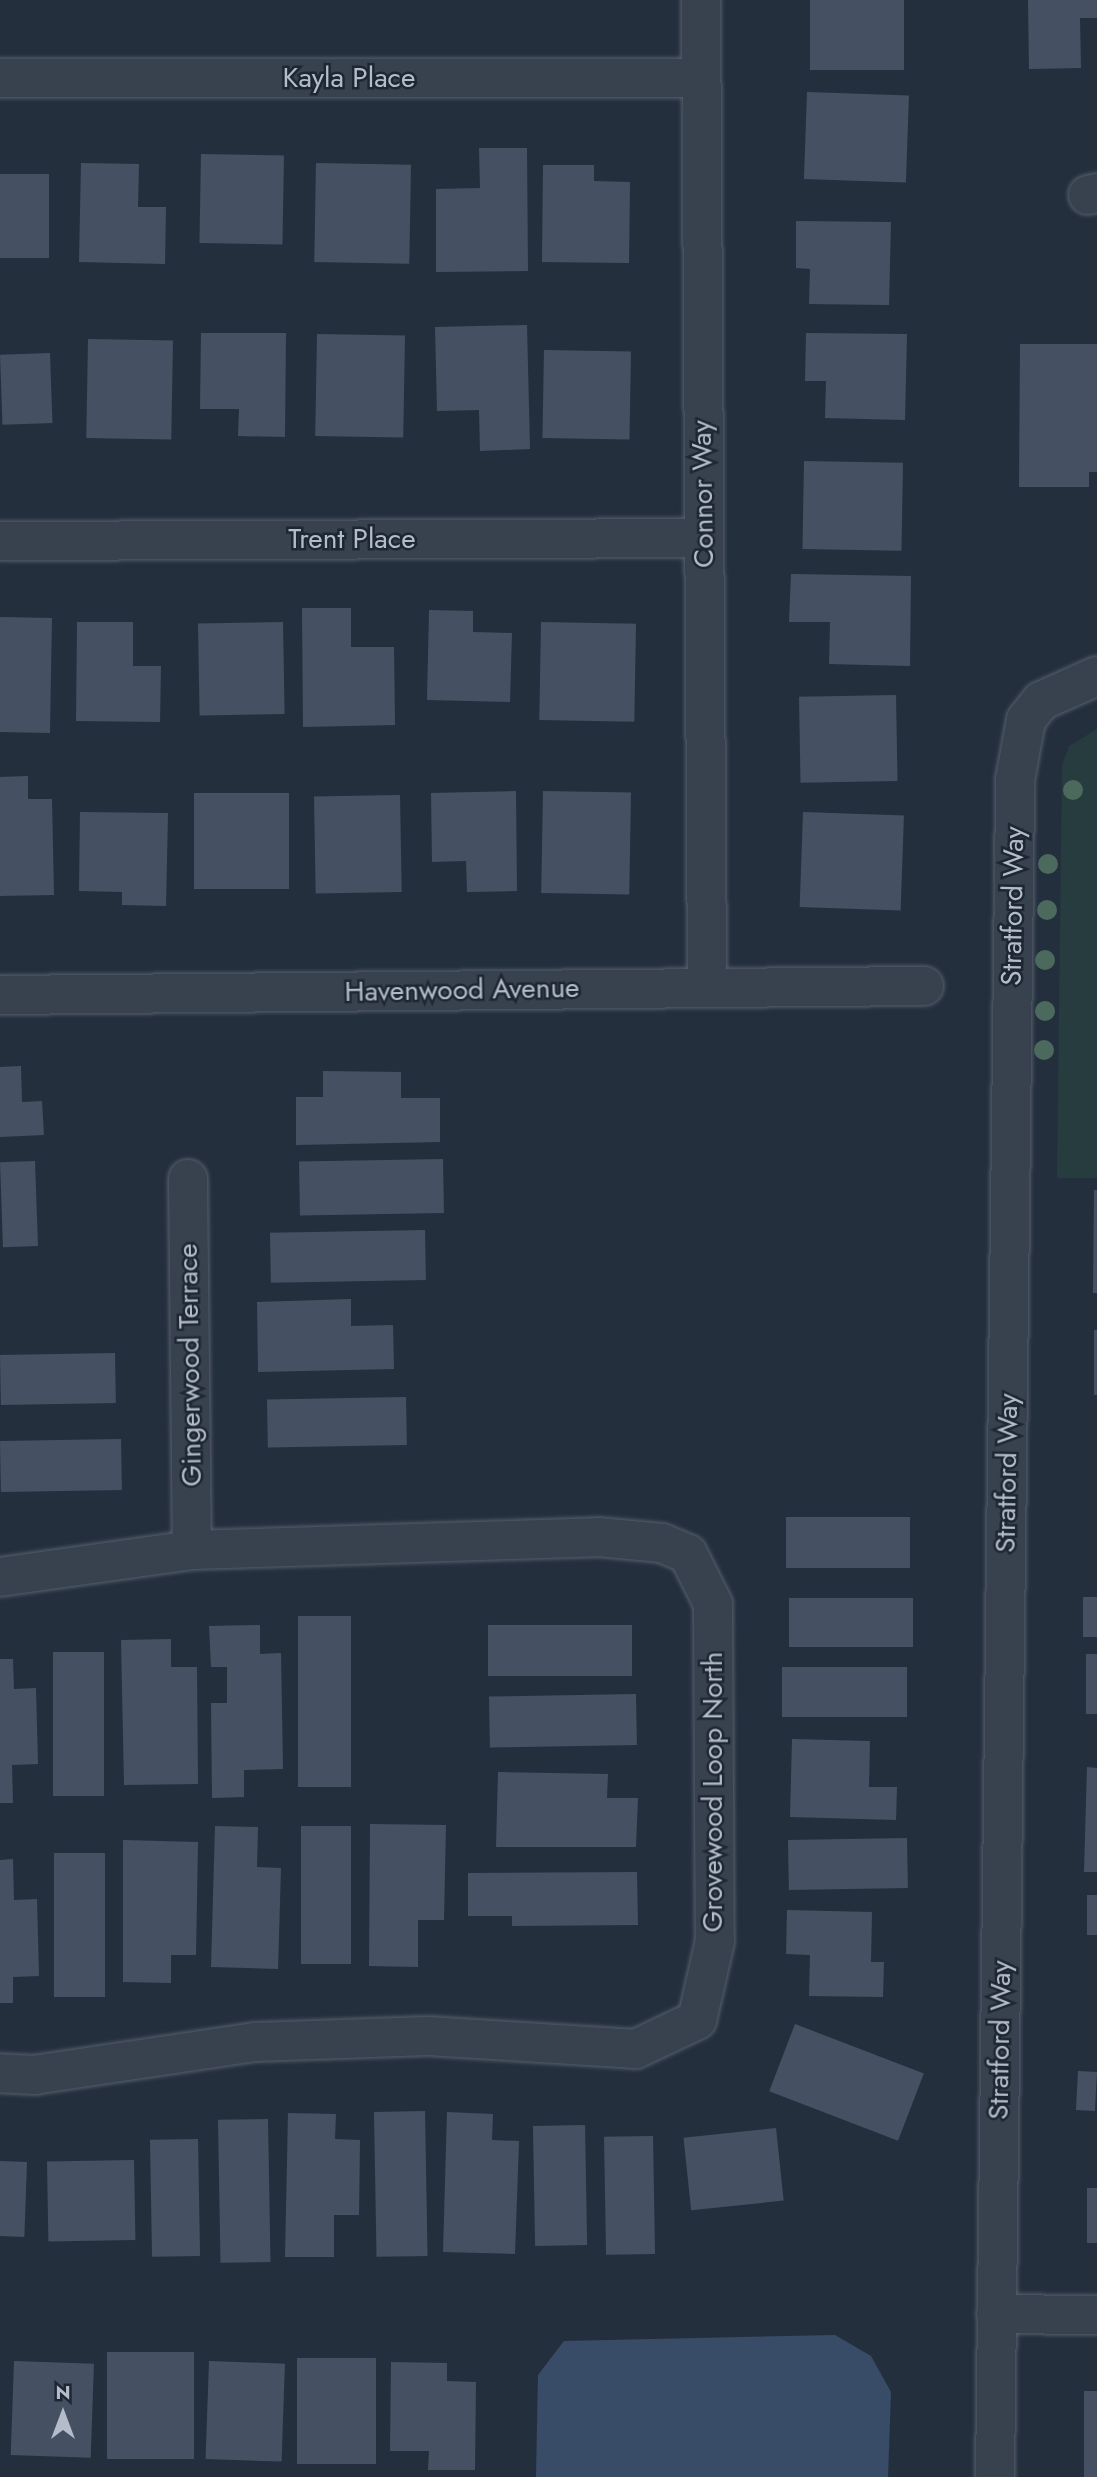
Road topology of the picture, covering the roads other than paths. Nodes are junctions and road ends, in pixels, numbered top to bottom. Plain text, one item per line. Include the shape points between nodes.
1 (701, 0) edge
2 (0, 78) edge
3 (699, 78) junction
4 (704, 538) junction
5 (0, 541) edge
6 (1097, 676) edge
7 (924, 986) dead end
8 (707, 988) junction
9 (0, 995) edge
10 (188, 1179) dead end
11 (192, 1550) junction
12 (0, 1577) edge
13 (0, 2073) edge
14 (996, 2314) junction
15 (1097, 2315) edge
16 (995, 2477) edge

1 - 3 street, Connor Way
2 - 3 street, Kayla Place
3 - 4 street, Connor Way
4 - 5 street, Trent Place
4 - 8 street, Connor Way
6 - 14 street, Stratford Way via 1041,701 1026,720 1014,780
7 - 8 street, Havenwood Avenue
8 - 9 street, Havenwood Avenue
10 - 11 street, Gingerwood Terrace
11 - 12 street, Grovewood Loop North
11 - 13 street, Grovewood Loop North via 598,1537 662,1543 688,1554 713,1604 715,1941 696,2020 636,2049 428,2036 269,2041 36,2075
14 - 15 street
14 - 16 street, Stratford Way

